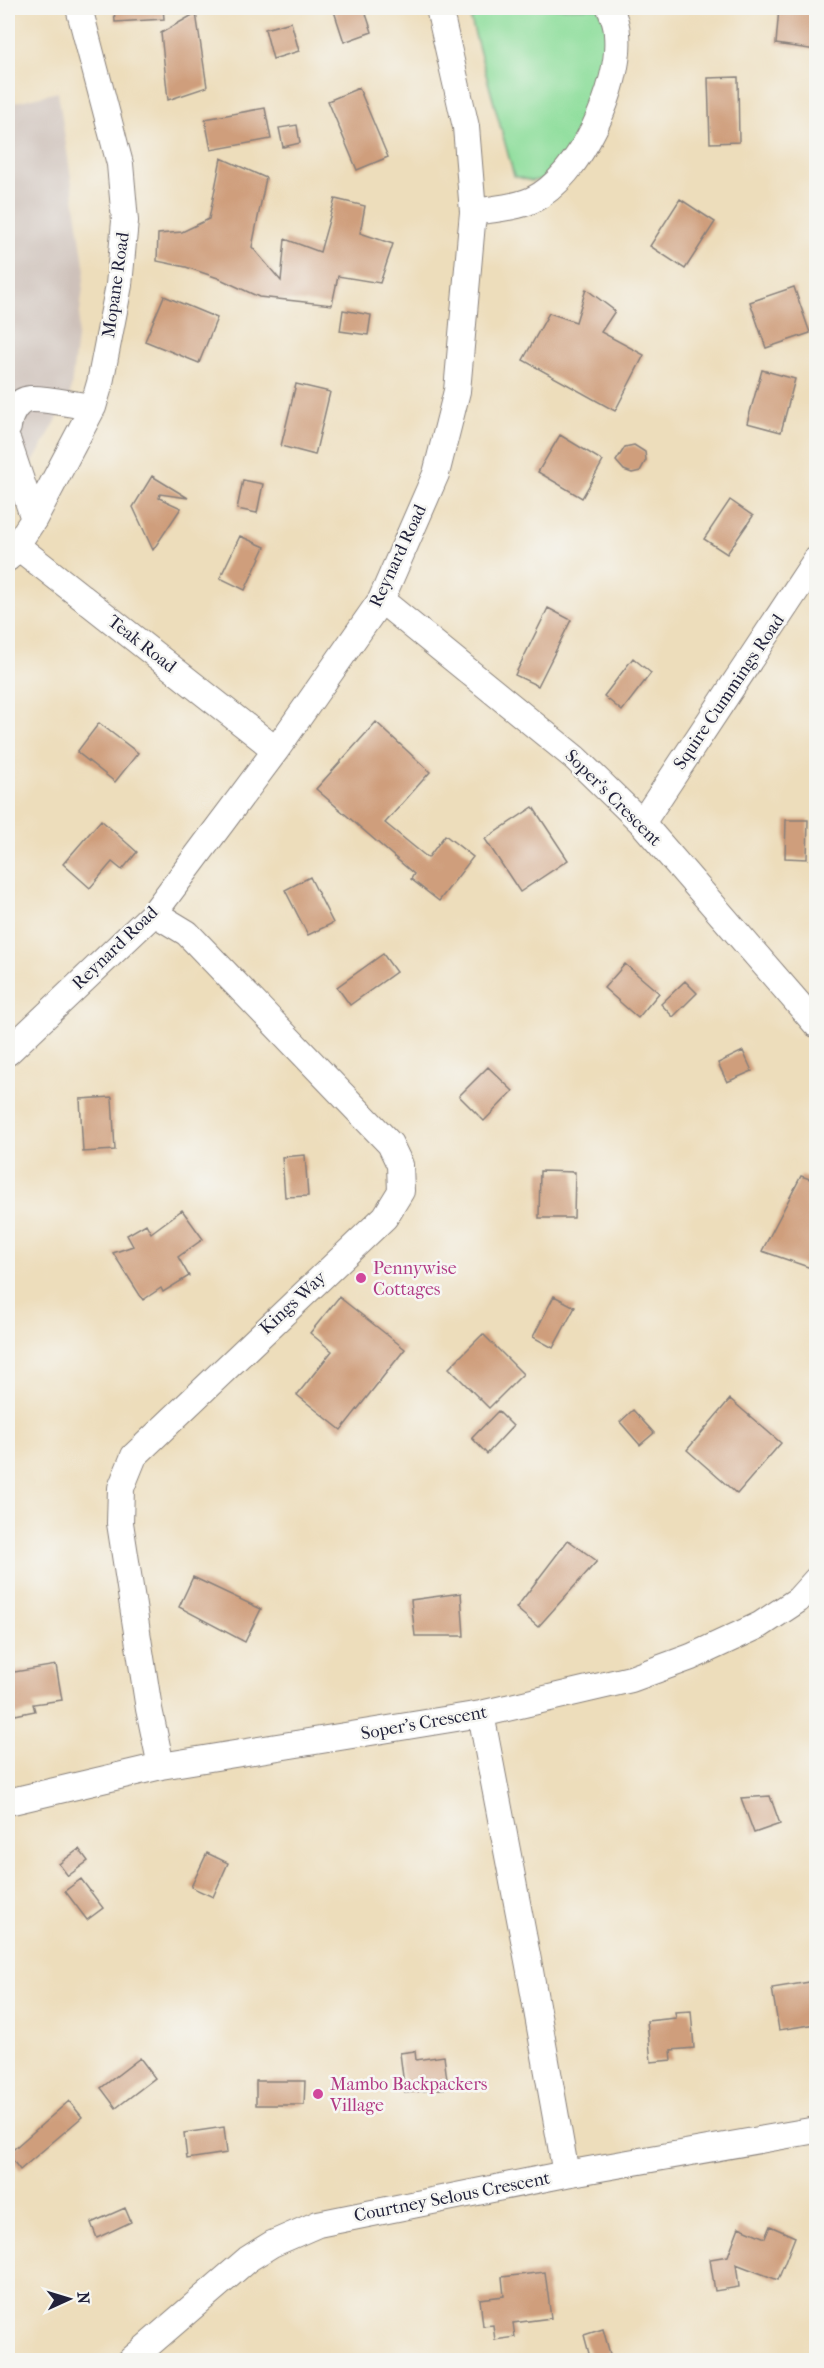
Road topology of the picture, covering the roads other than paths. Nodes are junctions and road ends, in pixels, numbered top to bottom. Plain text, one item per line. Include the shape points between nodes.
1 (80, 8) edge
2 (439, 8) edge
3 (610, 8) edge
4 (473, 212) junction
5 (93, 407) junction
6 (8, 427) edge
7 (8, 442) edge
8 (34, 519) junction
9 (11, 548) edge
10 (816, 560) edge
11 (381, 600) junction
12 (276, 750) junction
13 (642, 823) junction
14 (154, 913) junction
15 (816, 1024) edge
16 (8, 1053) edge
17 (816, 1580) edge
18 (481, 1714) junction
19 (162, 1767) junction
20 (8, 1802) edge
21 (816, 2130) edge
22 (566, 2174) junction
23 (131, 2361) edge

1 - 5 street, Mopane Road via 120,164 125,221 119,285
2 - 4 street, Reynard Road via 466,127
3 - 4 street via 618,34 615,63 605,103 577,159 532,200
4 - 11 street, Reynard Road via 457,391 436,474
5 - 6 street via 28,399 16,406
5 - 8 street, Mopane Road
7 - 8 street
8 - 9 street, Mopane Road
9 - 12 street, Teak Road
10 - 13 street, Squire Cummings Road
11 - 12 street, Reynard Road
11 - 13 street, Soper's Crescent via 544,731
12 - 14 street, Reynard Road
13 - 15 street, Soper's Crescent
14 - 16 street, Reynard Road
14 - 19 street, Kings Way via 187,933 390,1144 400,1165 401,1191 385,1216 134,1456 121,1488 120,1523
17 - 18 street, Soper's Crescent via 798,1600 760,1625 691,1657 631,1679
18 - 19 street, Soper's Crescent
18 - 22 street
19 - 20 street, Soper's Crescent
21 - 22 street, Courtney Selous Crescent
22 - 23 street, Courtney Selous Crescent via 318,2224 248,2259

